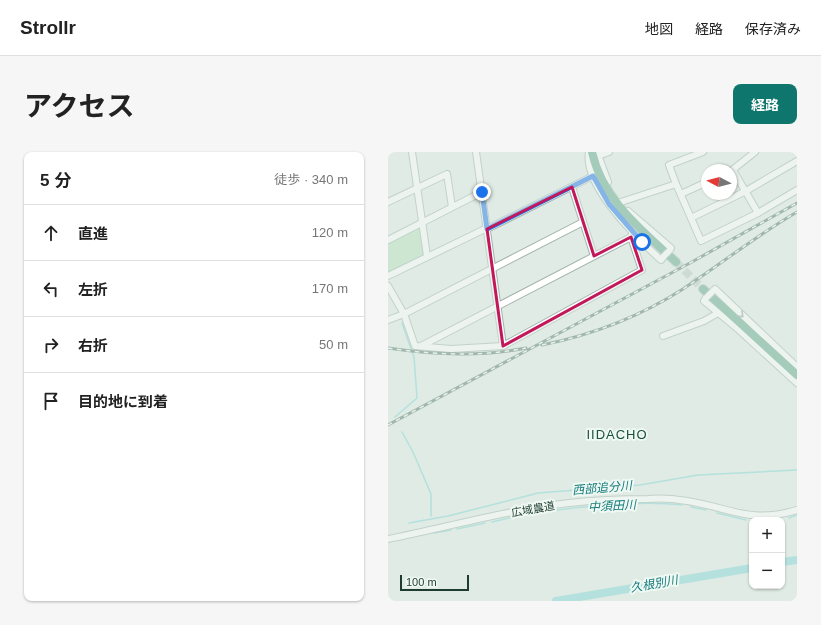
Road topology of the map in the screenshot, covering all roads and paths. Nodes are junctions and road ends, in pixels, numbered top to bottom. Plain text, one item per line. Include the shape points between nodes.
1 (412, 152) edge
2 (476, 152) edge
3 (609, 152) edge
4 (703, 152) edge
5 (594, 153) edge
6 (752, 153) edge
7 (797, 161) edge
8 (737, 166) edge
9 (593, 176) junction
10 (737, 178) edge
11 (676, 184) junction
12 (701, 185) edge
13 (572, 187) junction
14 (417, 188) junction
15 (797, 190) edge
16 (746, 191) junction
17 (482, 192) junction
18 (681, 194) junction
19 (388, 202) edge
20 (621, 202) junction
21 (452, 207) junction
22 (758, 213) junction
23 (691, 218) junction
24 (583, 222) junction
25 (422, 223) junction
26 (487, 228) junction
27 (632, 235) junction
28 (388, 240) edge
29 (427, 256) junction
30 (594, 256) junction
31 (676, 262) tunnel mouth
32 (493, 268) junction
33 (388, 276) edge
34 (388, 286) edge
35 (703, 289) tunnel mouth
36 (499, 305) junction
37 (718, 313) junction
38 (404, 314) junction
39 (388, 320) edge
40 (663, 336) dead end
41 (421, 346) junction
42 (504, 346) junction
43 (797, 367) edge
44 (797, 375) edge
45 (797, 383) edge
46 (797, 510) edge
47 (388, 539) edge

1 - 14 street
2 - 17 street
3 - 5 street
4 - 11 street via 669,166
5 - 9 street via 588,157
5 - 20 street via 607,181
5 - 31 main road via 598,174 610,196 625,214
6 - 8 street
7 - 16 street
9 - 13 street
9 - 27 street via 609,204
10 - 16 street
11 - 18 street
11 - 20 street
12 - 18 street
13 - 24 street
13 - 26 street
14 - 19 street
14 - 21 street via 447,174
14 - 25 street
15 - 22 street
16 - 22 street
16 - 23 street
17 - 21 street
17 - 26 street
18 - 23 street
20 - 27 street, bridge via 633,216 672,248 661,260
21 - 25 street
22 - 23 street via 701,241
24 - 30 street
24 - 32 street
25 - 28 street
25 - 29 street
26 - 29 street
26 - 32 street
27 - 30 street
27 - 42 street via 642,270
29 - 33 street
30 - 36 street
32 - 36 street
32 - 38 street
34 - 38 street
35 - 44 main road
36 - 41 street
36 - 42 street
37 - 40 street
37 -> 43 street, bridge via 704,301 715,289
37 - 45 street
38 - 39 street
38 - 41 street via 415,346
41 - 42 street via 451,349
46 - 47 street, 広域農道 via 773,516 758,516 668,499 591,501 537,508

